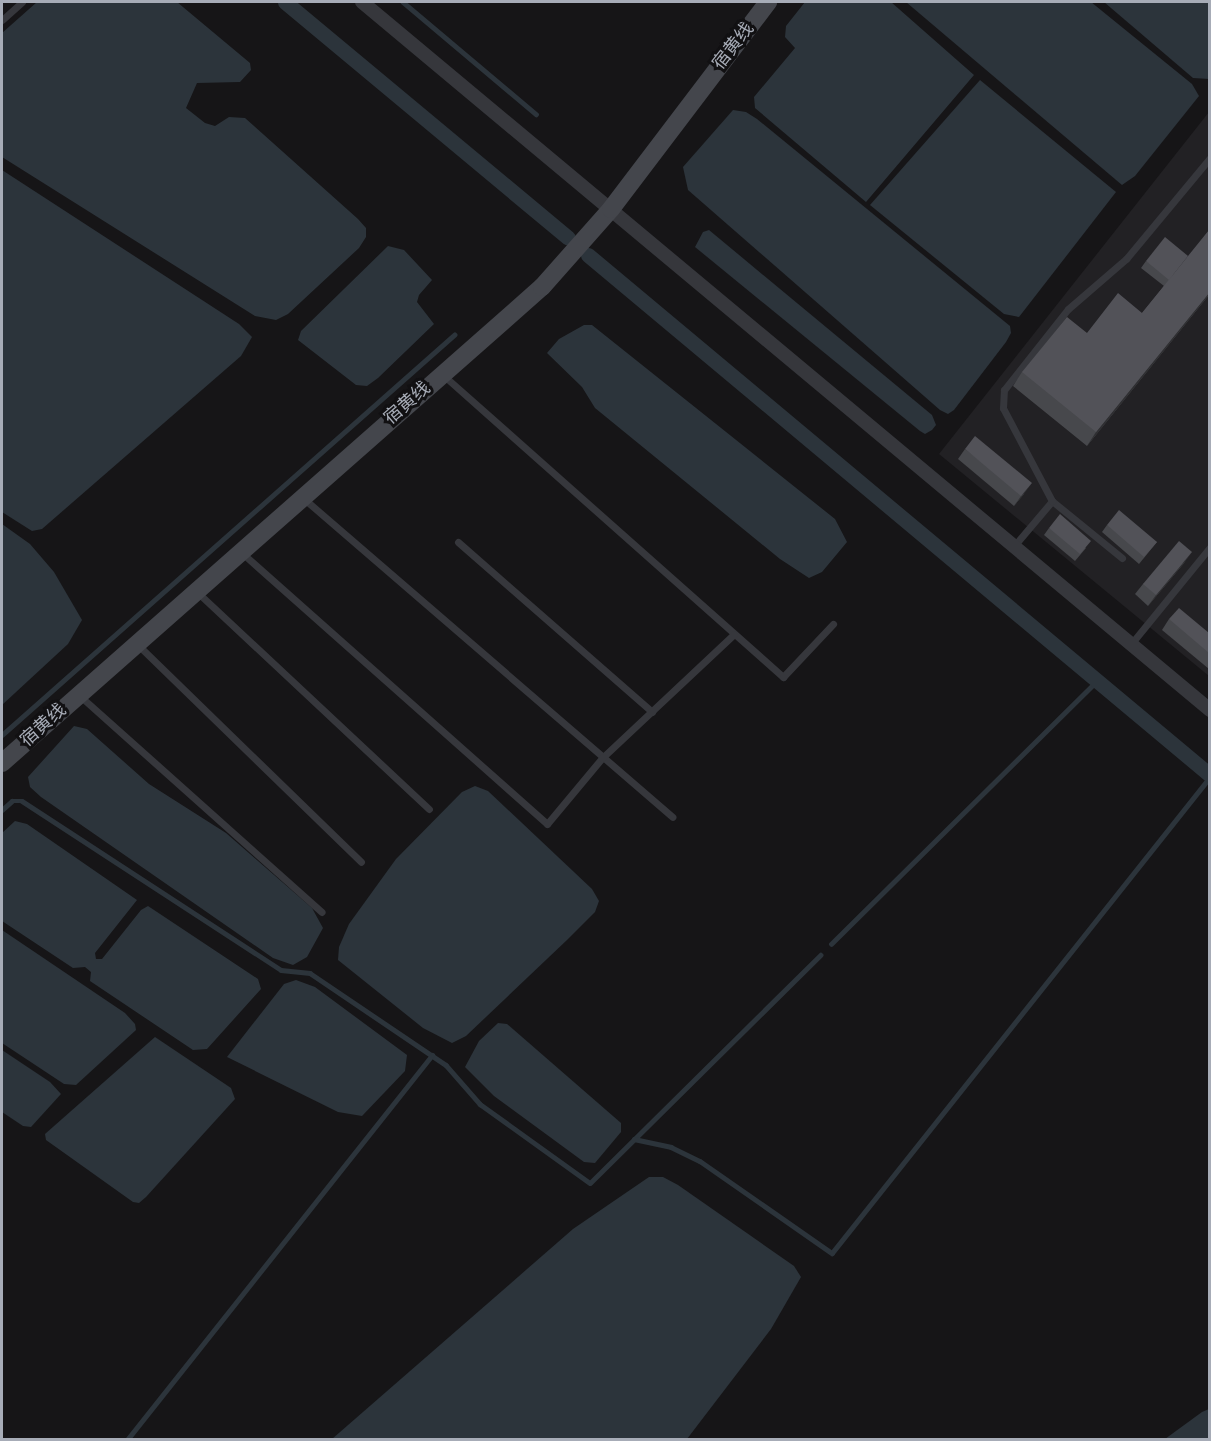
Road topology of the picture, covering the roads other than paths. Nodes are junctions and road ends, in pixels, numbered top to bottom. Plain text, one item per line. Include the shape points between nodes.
1 (22, 2) edge
2 (362, 2) edge
3 (768, 2) edge
4 (2, 20) edge
5 (1209, 158) edge
6 (611, 209) junction
7 (441, 374) junction
8 (302, 497) junction
9 (1052, 501) junction
10 (459, 542) dead end
11 (1014, 546) junction
12 (1209, 547) edge
13 (240, 551) junction
14 (1207, 556) edge
15 (1122, 558) dead end
16 (196, 590) junction
17 (833, 624) dead end
18 (734, 634) junction
19 (136, 643) junction
20 (1131, 644) junction
21 (78, 694) junction
22 (1209, 710) edge
23 (652, 711) junction
24 (602, 758) junction
25 (2, 763) edge
26 (429, 809) dead end
27 (672, 817) dead end
28 (361, 862) dead end
29 (322, 912) dead end

1 - 4 lane
2 - 6 street
3 - 6 main road, 宿黄线
5 - 9 lane via 1132,251 1068,309 1004,390 1004,408
6 - 7 main road, 宿黄线 via 542,287
6 - 11 street
7 - 8 main road, 宿黄线
7 - 18 lane
8 - 13 main road, 宿黄线
8 - 24 lane
9 - 11 lane
9 - 15 lane
10 - 23 lane
11 - 20 street
12 - 14 lane
13 - 16 main road, 宿黄线
13 - 24 lane via 547,824
14 - 20 lane
16 - 19 main road, 宿黄线
16 - 26 lane
17 - 18 lane via 783,677
18 - 23 lane
19 - 21 main road, 宿黄线
19 - 28 lane
20 - 22 street
21 - 25 main road, 宿黄线
21 - 29 lane
23 - 24 lane
24 - 27 lane

